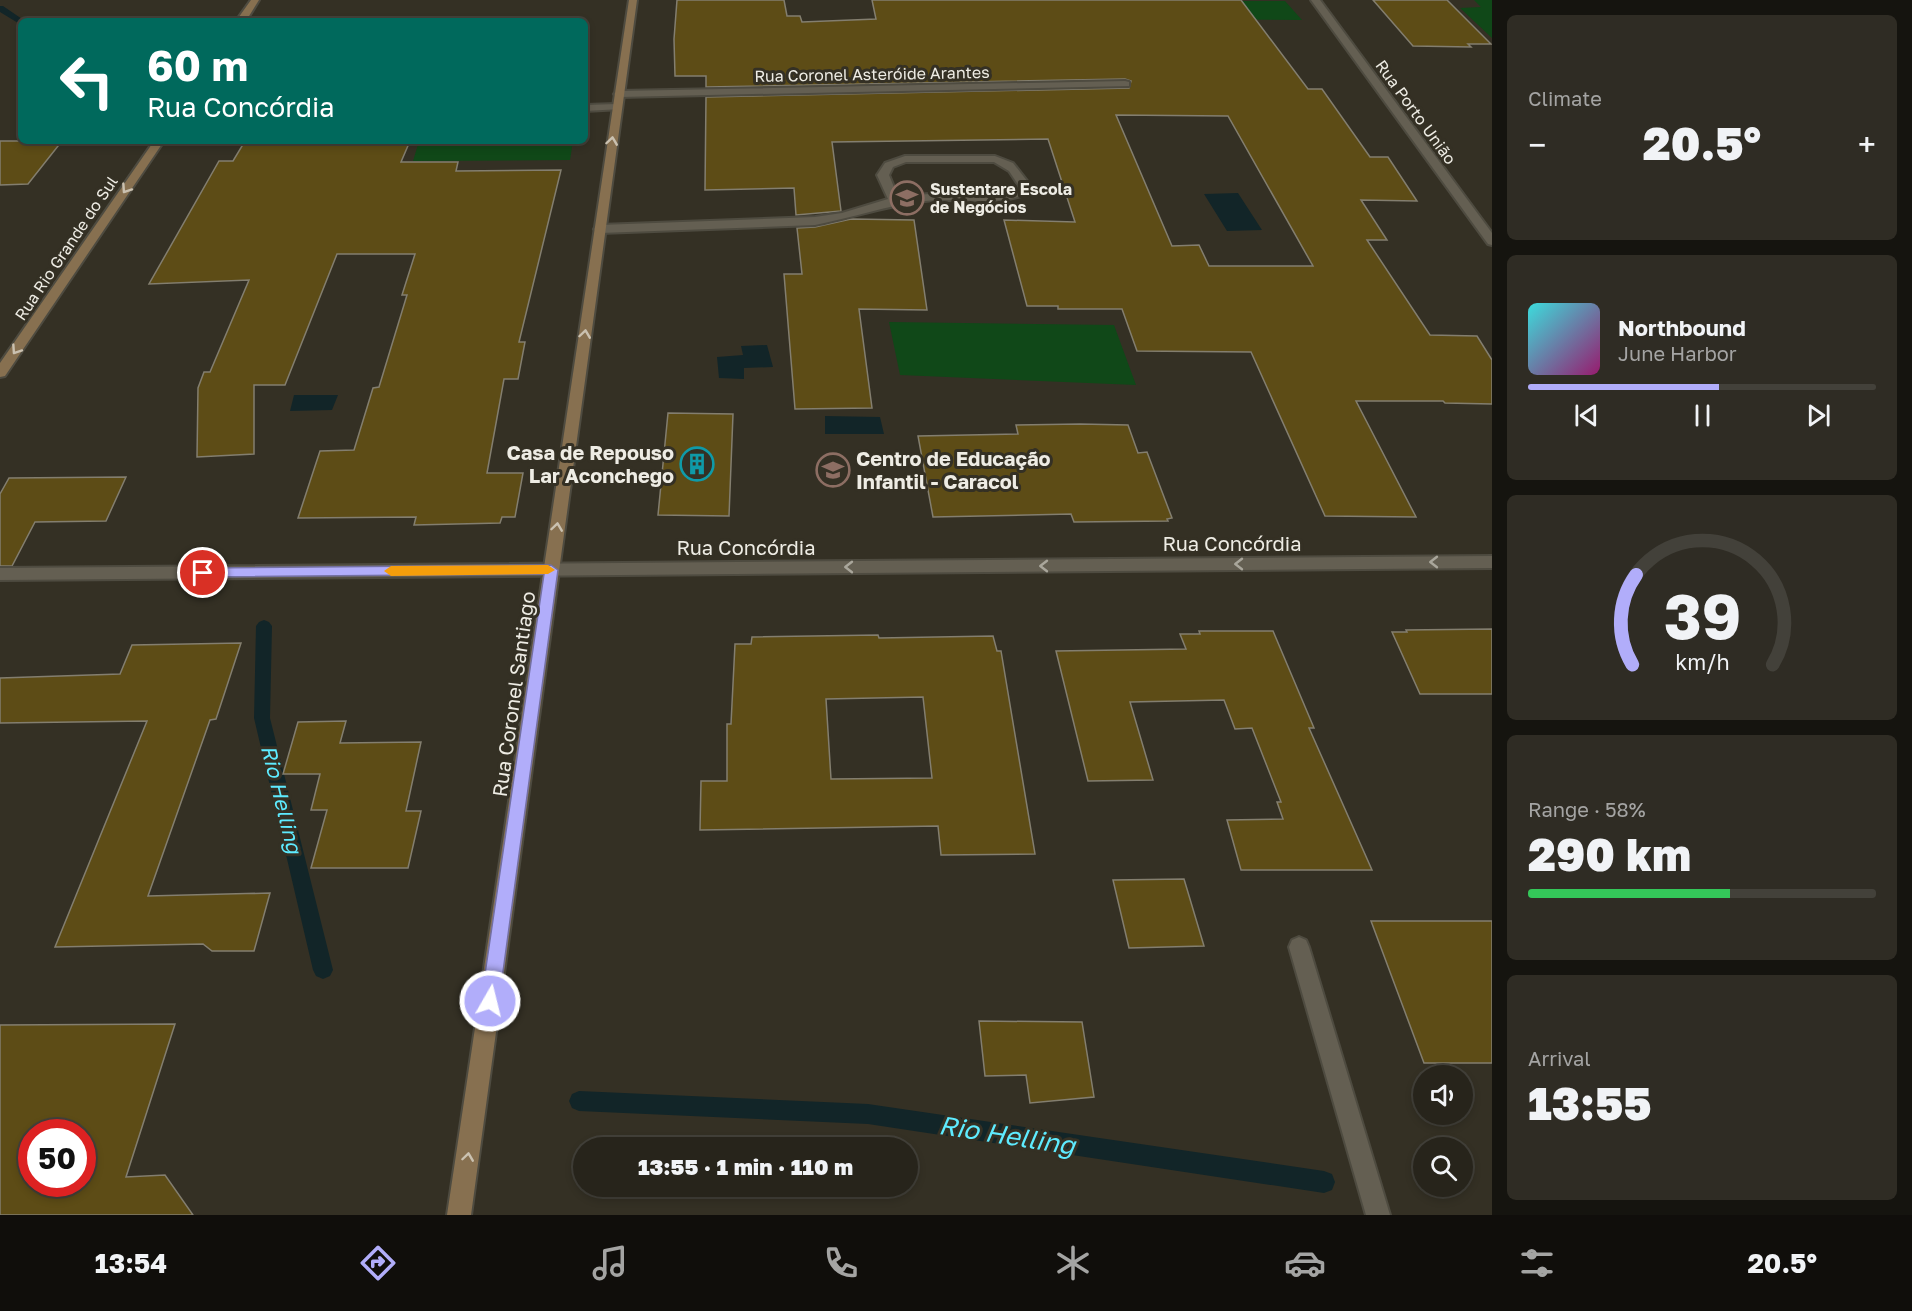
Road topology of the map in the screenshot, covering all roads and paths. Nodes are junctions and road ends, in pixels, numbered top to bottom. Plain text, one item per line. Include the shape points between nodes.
1 (255, 0) edge
2 (633, 0) edge
3 (1315, 0) edge
4 (243, 18) edge
5 (1125, 84) dead end
6 (618, 100) junction
7 (588, 107) edge
8 (157, 144) edge
9 (894, 201) junction
10 (600, 229) junction
11 (1492, 241) edge
12 (0, 373) edge
13 (1492, 562) edge
14 (551, 570) junction
15 (0, 574) edge
16 (1299, 947) dead end
17 (459, 1215) edge
18 (1378, 1215) edge

1 - 4 main road
2 - 6 main road, Rua Coronel Santiago
3 - 11 street, Rua Porto União
5 - 6 street, Rua Coronel Asteróide Arantes
6 - 7 street, Rua Coronel Asteróide Arantes
10 -> 6 main road, Rua Coronel Santiago
8 -> 12 main road, Rua Rio Grande do Sul
9 - 9 street via 883,175 890,165 905,159 1006,161 1025,186 1023,192 1010,198 929,197
9 - 10 street via 815,220
14 -> 10 main road, Rua Coronel Santiago
13 -> 14 street, Rua Concórdia
14 - 15 street, Rua Concórdia
17 -> 14 main road, Rua Coronel Santiago
16 - 18 street

